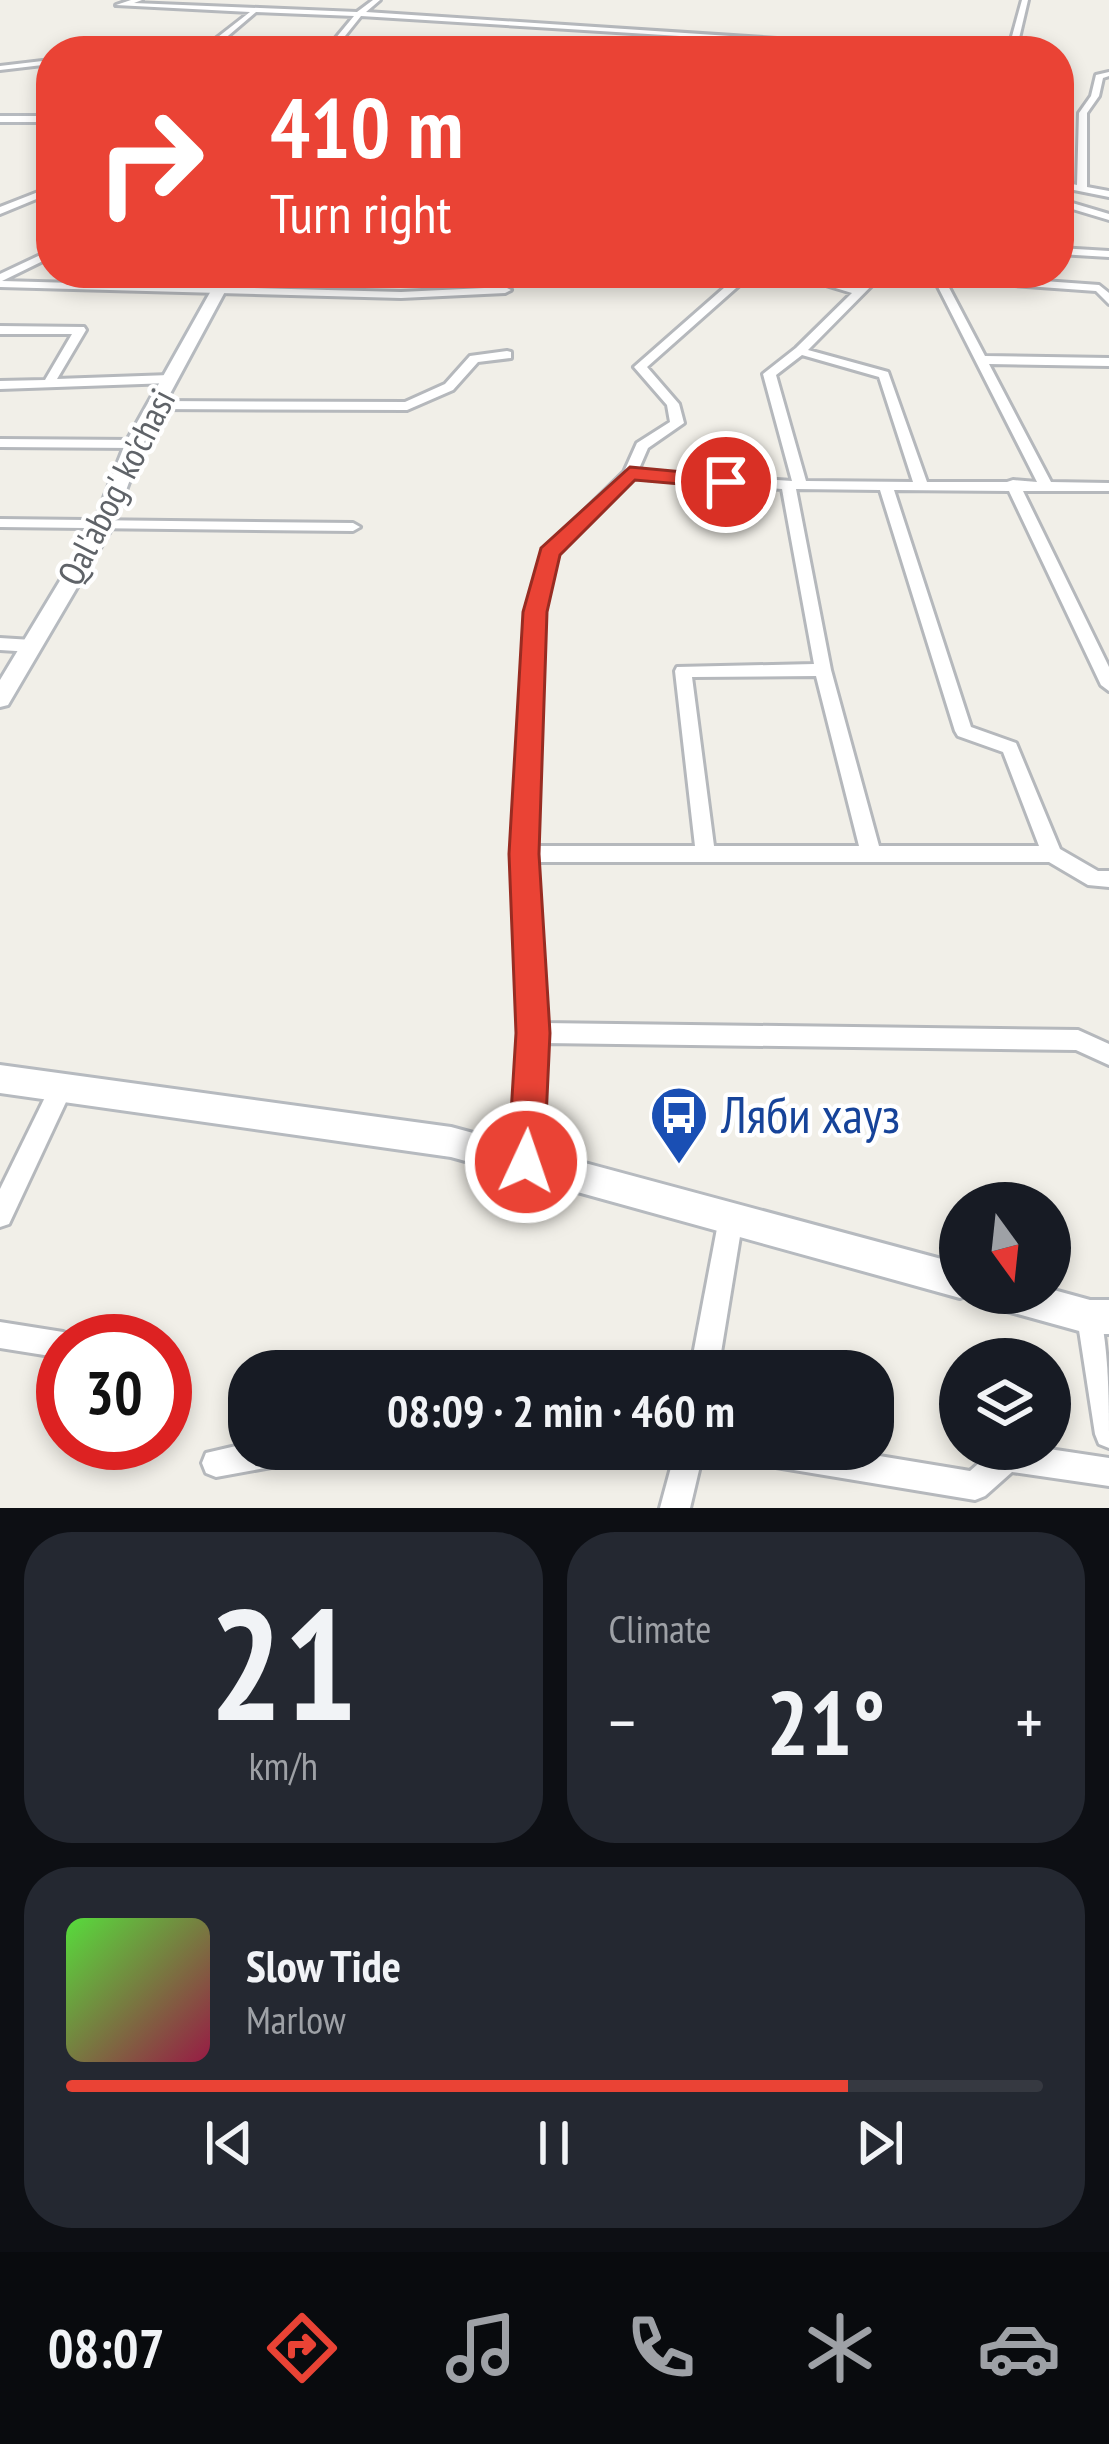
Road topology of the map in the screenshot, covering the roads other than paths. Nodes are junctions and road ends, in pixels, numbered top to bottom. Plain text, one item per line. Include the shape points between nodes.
1 (139, 0) edge
2 (1024, 0) edge
3 (362, 1) edge
4 (376, 1) edge
5 (253, 13) junction
6 (360, 13) junction
7 (226, 36) edge
8 (341, 36) edge
9 (721, 36) edge
10 (1016, 36) edge
11 (36, 64) edge
12 (0, 68) edge
13 (1108, 74) edge
14 (0, 119) edge
15 (36, 119) edge
16 (1074, 188) edge
17 (1082, 190) junction
18 (1109, 194) edge
19 (36, 196) edge
20 (1074, 206) edge
21 (0, 211) edge
22 (1109, 217) edge
23 (1074, 251) edge
24 (1109, 254) edge
25 (36, 261) edge
26 (0, 281) edge
27 (36, 281) edge
28 (1074, 286) edge
29 (219, 288) edge
30 (305, 288) edge
31 (731, 288) edge
32 (845, 288) edge
33 (864, 288) edge
34 (943, 288) edge
35 (506, 290) dead end
36 (860, 292) junction
37 (1109, 301) edge
38 (0, 330) edge
39 (800, 351) junction
40 (507, 356) dead end
41 (982, 360) junction
42 (1109, 362) edge
43 (170, 379) junction
44 (49, 383) junction
45 (0, 385) edge
46 (154, 405) junction
47 (0, 443) edge
48 (134, 444) junction
49 (630, 474) junction
50 (920, 483) junction
51 (885, 484) junction
52 (1013, 484) junction
53 (1045, 484) junction
54 (794, 485) junction
55 (1109, 487) edge
56 (0, 523) edge
57 (103, 526) junction
58 (352, 527) dead end
59 (0, 644) edge
60 (32, 646) junction
61 (823, 670) junction
62 (1109, 685) edge
63 (0, 699) edge
64 (524, 854) junction
65 (705, 854) junction
66 (872, 854) junction
67 (1052, 854) junction
68 (1109, 879) edge
69 (533, 1033) junction
70 (1109, 1055) edge
71 (0, 1078) edge
72 (62, 1088) junction
73 (526, 1162) junction
74 (0, 1215) edge
75 (731, 1218) junction
76 (939, 1275) edge
77 (1099, 1317) edge
78 (0, 1335) edge
79 (36, 1341) edge
80 (708, 1350) edge
81 (1109, 1434) edge
82 (228, 1461) edge
83 (216, 1463) dead end
84 (685, 1470) edge
85 (878, 1470) edge
86 (1109, 1472) edge
87 (675, 1508) edge

1 - 5 street via 120,5
2 - 10 street
3 - 4 street
4 - 6 street
5 - 6 street
5 - 7 street
6 - 8 street
6 - 9 street
11 - 12 street
13 - 17 street via 1083,113
14 - 15 street
16 - 17 street
17 - 18 street
19 - 21 street
20 - 22 street
23 - 24 street
25 - 26 street
26 - 27 street
28 - 37 street via 1099,288
29 - 43 street, Qal'abog' ko'chasi
30 - 35 street via 401,295
31 - 49 street via 640,367 673,404 677,423 642,446
32 - 36 street
33 - 36 street
34 - 41 street
36 - 39 street
38 - 44 street via 80,330
39 - 50 street via 884,375
39 - 54 street via 770,374
40 - 46 street via 474,359 448,387 407,406
41 - 42 street
41 - 53 street
43 - 44 street
43 - 46 street, Qal'abog' ko'chasi
44 - 45 street
46 - 48 street, Qal'abog' ko'chasi
47 - 48 street
48 - 57 street, Qal'abog' ko'chasi
49 - 54 street
49 - 64 street via 549,553 535,612
50 - 51 street
50 - 52 street
51 - 54 street
51 - 67 street via 964,731 1010,748
52 - 53 street
52 - 62 street
53 - 55 street
54 - 61 street
56 - 57 street
57 - 58 street
57 - 60 street, Qal'abog' ko'chasi
59 - 60 street
60 - 63 street, Qal'abog' ko'chasi
61 - 65 street via 683,671
61 - 66 street
64 - 65 street
64 - 69 street
65 - 66 street
66 - 67 street
67 - 68 street
69 - 70 street via 1078,1040
69 - 73 street
71 - 72 street
72 - 73 street via 451,1142
72 - 74 street
73 - 75 street
75 - 76 street
75 - 80 street
77 - 81 street
78 - 79 street
82 - 83 street
84 - 87 street
85 - 86 street via 975,1486 1007,1457

